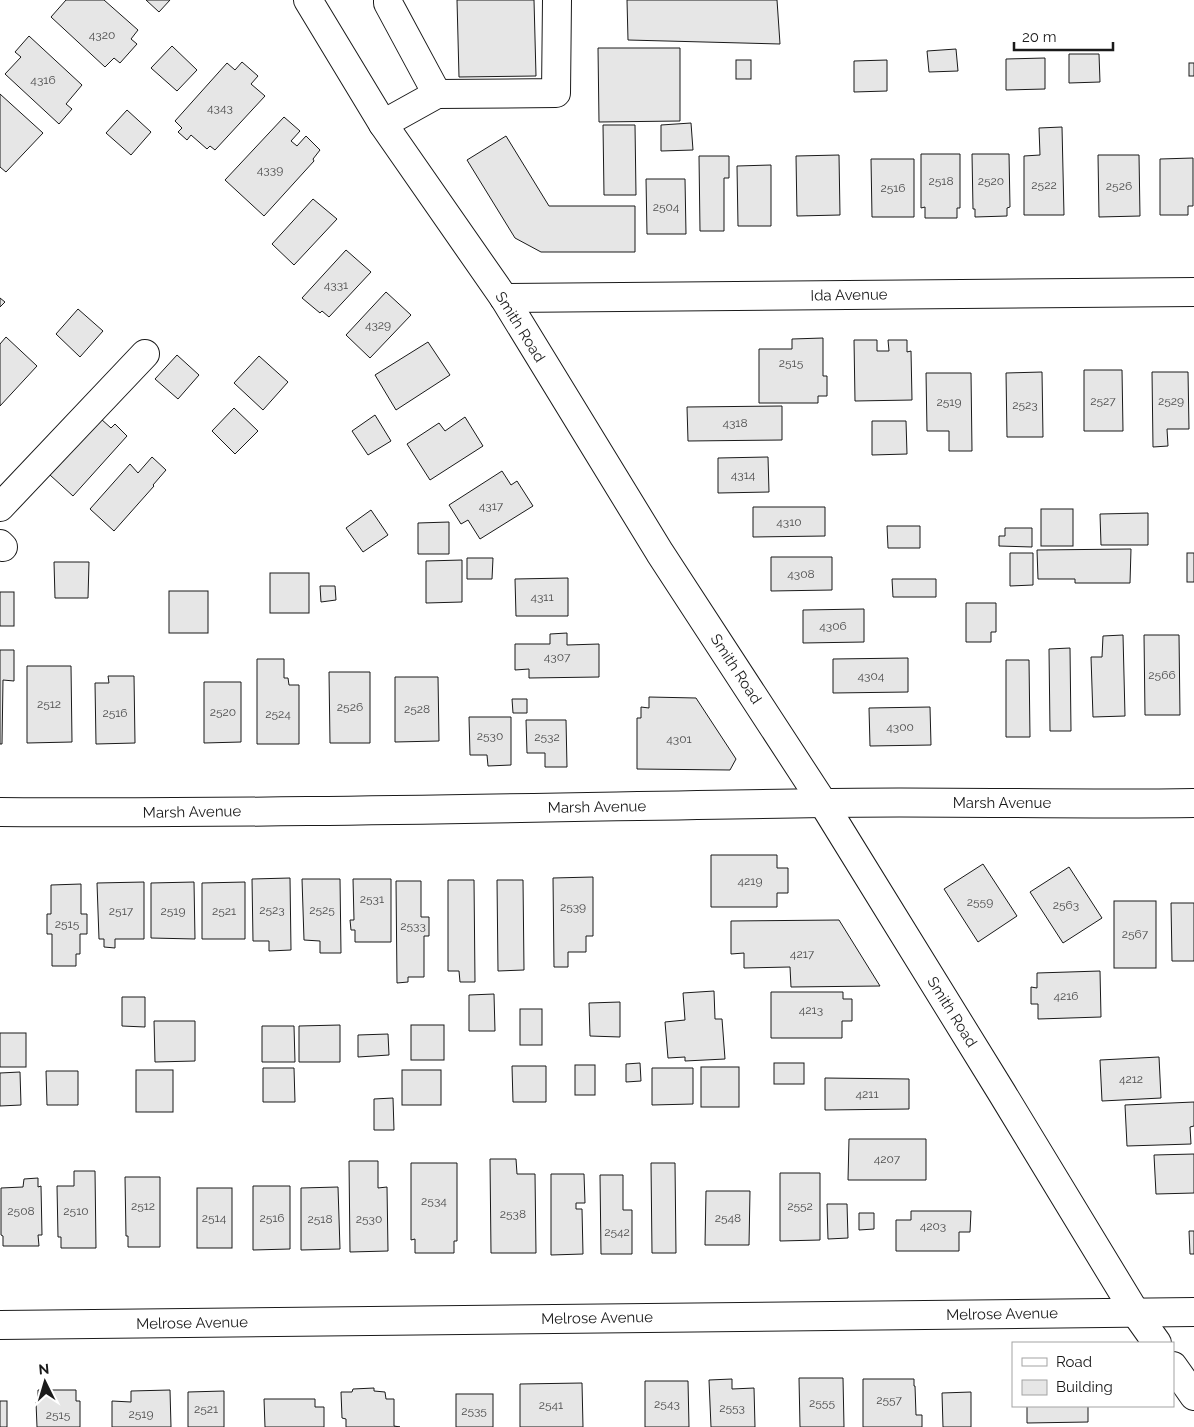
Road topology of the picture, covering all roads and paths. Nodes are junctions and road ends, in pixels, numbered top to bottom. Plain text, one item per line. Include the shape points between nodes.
1 (308, 0) edge
2 (388, 0) edge
3 (557, 0) edge
4 (437, 94) junction
5 (383, 124) junction
6 (1194, 292) edge
7 (504, 298) junction
8 (145, 354) dead end
9 (0, 506) edge
10 (823, 803) junction
11 (1194, 803) edge
12 (0, 812) edge
13 (1135, 1312) junction
14 (1194, 1312) edge
15 (0, 1325) edge
16 (1156, 1342) edge
17 (1174, 1367) edge
18 (1194, 1396) edge

1 - 5 street, Smith Road
2 - 4 street
3 - 4 street via 556,93
4 - 5 street
5 - 7 street, Smith Road
6 - 7 street, Ida Avenue
7 - 10 street, Smith Road via 660,553
8 - 9 street
10 - 11 street, Marsh Avenue
10 - 12 street, Marsh Avenue
10 - 13 street, Smith Road
13 - 14 street, Melrose Avenue
13 - 15 street, Melrose Avenue
13 - 16 street, Smith Road
17 - 18 street

